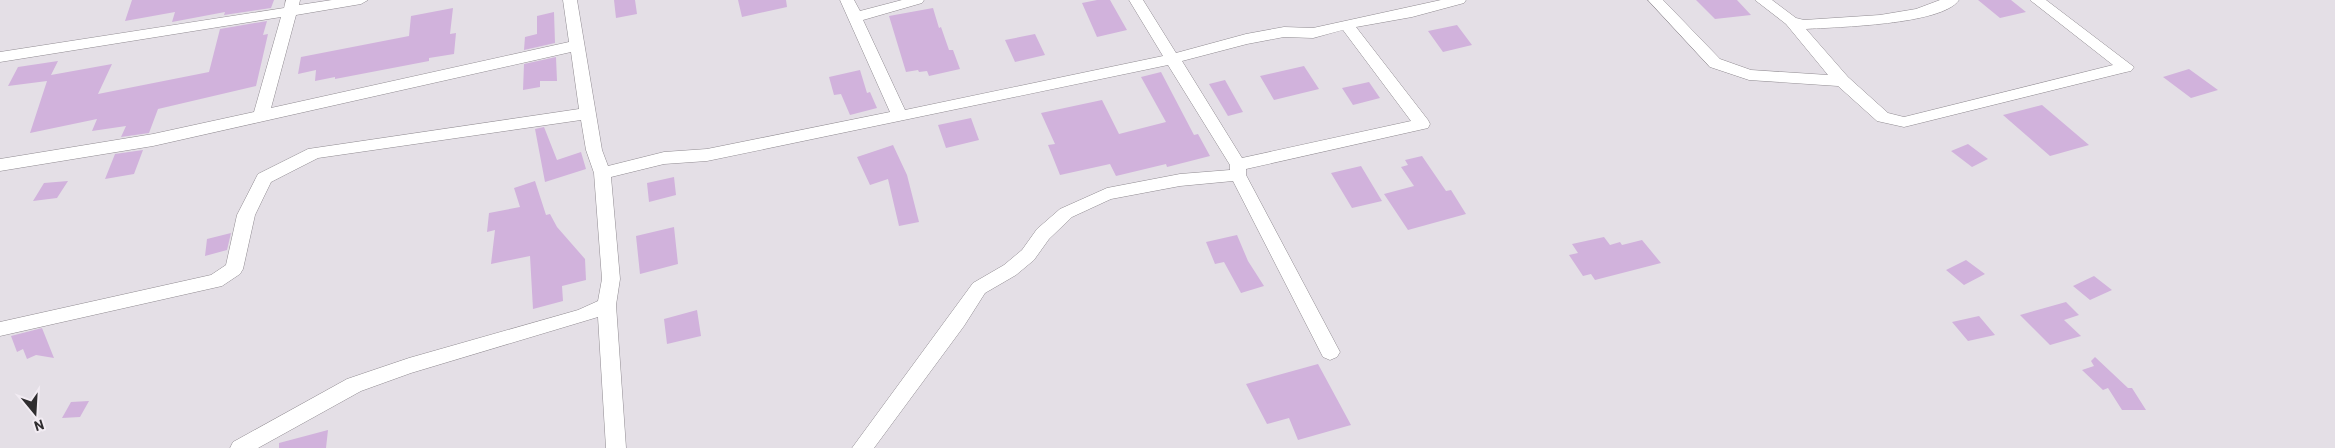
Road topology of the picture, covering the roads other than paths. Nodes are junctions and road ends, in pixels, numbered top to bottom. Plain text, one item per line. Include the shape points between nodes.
1 (361, 0) edge
2 (570, 0) edge
3 (847, 0) edge
4 (917, 0) edge
5 (1136, 0) edge
6 (1460, 0) edge
7 (1655, 0) edge
8 (1762, 0) edge
9 (1952, 0) edge
10 (2037, 0) edge
11 (292, 6) edge
12 (855, 17) junction
13 (1791, 21) junction
14 (1346, 24) junction
15 (578, 46) junction
16 (0, 57) edge
17 (1172, 59) junction
18 (1842, 81) junction
19 (589, 113) junction
20 (900, 116) junction
21 (261, 117) junction
22 (0, 165) edge
23 (1238, 170) junction
24 (602, 173) junction
25 (607, 305) junction
26 (0, 329) edge
27 (1330, 352) dead end
28 (240, 448) edge
29 (616, 448) edge
30 (862, 448) edge

1 - 11 street
2 - 15 street
3 - 12 street
4 - 12 street
5 - 17 street
6 - 14 street
7 - 18 street via 1716,62 1749,74
8 - 13 street
9 - 13 street via 1937,9 1918,14 1804,25
10 - 18 street via 2126,67 1904,122 1883,116
11 - 16 street
11 - 21 street
12 - 20 street
13 - 18 street
14 - 17 street via 1313,32 1284,32 1246,39
14 - 23 street via 1422,124
15 - 19 street
15 - 21 street
17 - 20 street
17 - 23 street
19 - 24 street via 594,150
19 - 26 street via 314,153 264,178 246,215 234,269 216,281
20 - 24 street via 707,155 664,158
21 - 22 street via 153,140
23 - 27 street
23 - 30 street via 1107,194 1066,213 1043,234 1028,255 1010,270 978,288
24 - 25 street via 611,279
25 - 28 street via 583,316 354,385
25 - 29 street

